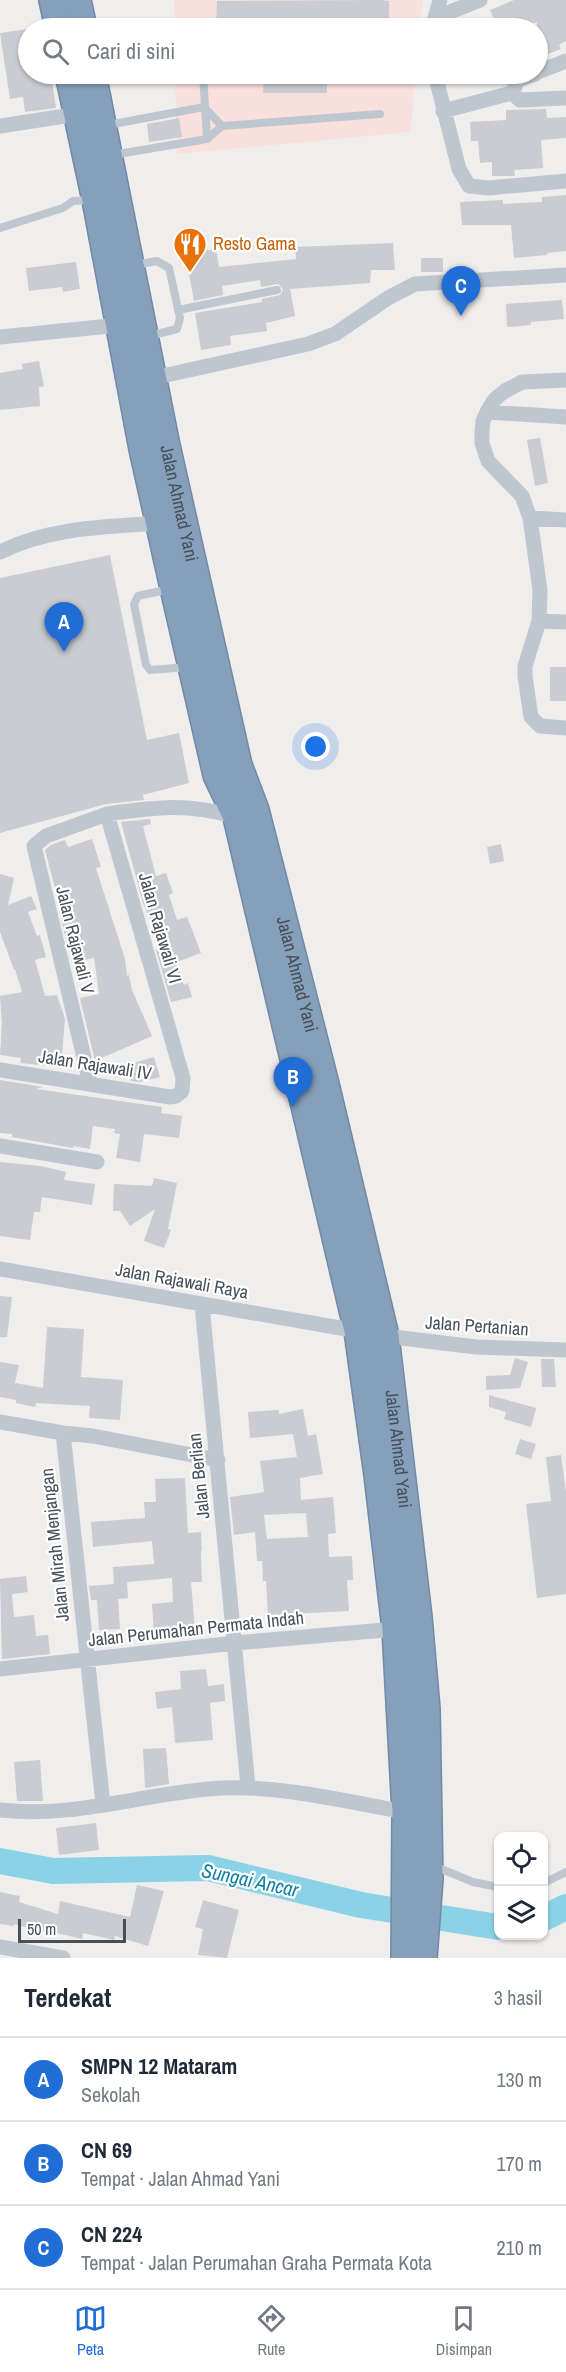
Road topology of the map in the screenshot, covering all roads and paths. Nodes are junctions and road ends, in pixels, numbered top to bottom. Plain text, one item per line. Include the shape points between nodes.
1 (53, 0) edge
2 (76, 0) edge
3 (440, 0) edge
4 (480, 0) edge
5 (57, 18) edge
6 (80, 18) edge
7 (435, 18) edge
8 (443, 18) edge
9 (566, 62) edge
10 (548, 69) edge
11 (73, 84) edge
12 (92, 84) edge
13 (203, 84) edge
14 (437, 84) edge
15 (516, 84) edge
16 (512, 93) junction
17 (566, 98) edge
18 (204, 107) junction
19 (443, 111) junction
20 (380, 114) dead end
21 (0, 126) edge
22 (222, 126) junction
23 (92, 139) junction
24 (207, 139) junction
25 (566, 181) edge
26 (96, 200) junction
27 (0, 228) edge
28 (131, 266) junction
29 (566, 275) edge
30 (277, 290) dead end
31 (178, 310) junction
32 (120, 325) junction
33 (0, 337) edge
34 (144, 337) junction
35 (153, 378) junction
36 (566, 380) edge
37 (487, 412) junction
38 (566, 417) edge
39 (154, 446) junction
40 (530, 518) junction
41 (566, 520) edge
42 (160, 523) junction
43 (0, 552) edge
44 (174, 588) junction
45 (539, 621) junction
46 (566, 622) edge
47 (192, 666) junction
48 (566, 728) edge
49 (227, 770) junction
50 (242, 812) junction
51 (107, 814) junction
52 (0, 1070) edge
53 (90, 1083) junction
54 (182, 1091) joint
55 (0, 1146) edge
56 (96, 1162) dead end
57 (0, 1269) edge
58 (202, 1305) junction
59 (358, 1331) junction
60 (385, 1336) junction
61 (566, 1350) edge
62 (0, 1422) edge
63 (60, 1432) junction
64 (218, 1460) junction
65 (396, 1629) junction
66 (235, 1643) junction
67 (86, 1660) junction
68 (0, 1669) edge
69 (248, 1787) junction
70 (103, 1804) junction
71 (0, 1810) edge
72 (406, 1812) junction
73 (417, 1871) junction
74 (566, 1872) edge
75 (548, 1881) edge
76 (494, 1886) edge
77 (2, 1951) edge
78 (414, 1956) edge
79 (63, 1958) edge

1 - 5 highway
2 - 6 highway
3 - 7 street
4 - 8 street
9 - 10 street
11 - 23 highway
12 - 23 highway, Jalan Ahmad Yani
13 - 18 lane
14 - 19 street
15 - 16 street
16 - 17 street via 519,100
16 - 19 street
18 - 22 lane
18 - 23 lane
18 - 24 lane
19 - 25 street via 459,169 469,186 489,188
20 - 22 lane
21 - 23 street
22 - 24 lane
23 - 24 lane
23 - 26 highway
23 - 28 highway, Jalan Ahmad Yani
26 - 27 lane via 73,201
26 - 32 highway
28 - 31 lane via 164,263 169,268
28 - 34 highway, Jalan Ahmad Yani
29 - 35 street via 407,286 335,334 308,344
30 - 31 lane
31 - 34 lane via 177,329
32 - 33 street
32 - 39 highway
34 - 35 highway, Jalan Ahmad Yani
35 - 39 highway, Jalan Ahmad Yani
36 - 37 street via 515,385 495,399
37 - 38 street
37 - 40 street via 482,443 488,461 522,496
39 - 42 highway
39 - 49 highway, Jalan Ahmad Yani
40 - 41 street
40 - 45 street via 540,590
42 - 43 street via 55,532
42 - 44 highway
44 - 47 highway
44 - 47 lane via 134,599 146,665 156,671
45 - 46 street
45 - 48 street via 525,666 531,717 540,726
47 - 49 highway
49 - 50 highway, Jalan Ahmad Yani
50 - 51 street via 159,807
50 - 59 highway
50 - 60 highway, Jalan Ahmad Yani via 325,1084
51 - 53 street, Jalan Rajawali V via 39,839 33,850
51 - 54 street, Jalan Rajawali VI via 183,1078
52 - 53 street, Jalan Rajawali IV
53 - 54 street, Jalan Rajawali IV via 170,1097
55 - 56 street
57 - 58 street, Jalan Rajawali Raya
58 - 59 street, Jalan Rajawali Raya
58 - 64 street, Jalan Berlian
59 - 65 highway
60 - 61 street, Jalan Pertanian via 476,1347
60 - 73 highway, Jalan Ahmad Yani via 426,1709
62 - 63 street
63 - 64 street
63 - 67 street, Jalan Mirah Menjangan
64 - 66 street, Jalan Berlian
65 - 66 street, Jalan Perumahan Permata Indah
65 - 72 highway
66 - 67 street, Jalan Perumahan Permata Indah
66 - 69 street, Jalan Berlian
67 - 68 street, Jalan Perumahan Permata Indah
67 - 70 street, Jalan Mirah Menjangan
69 - 70 street
69 - 72 street
70 - 71 street via 42,1812
72 - 73 highway
73 - 76 lane
73 - 78 highway, Jalan Ahmad Yani
74 - 75 lane
77 - 79 street

